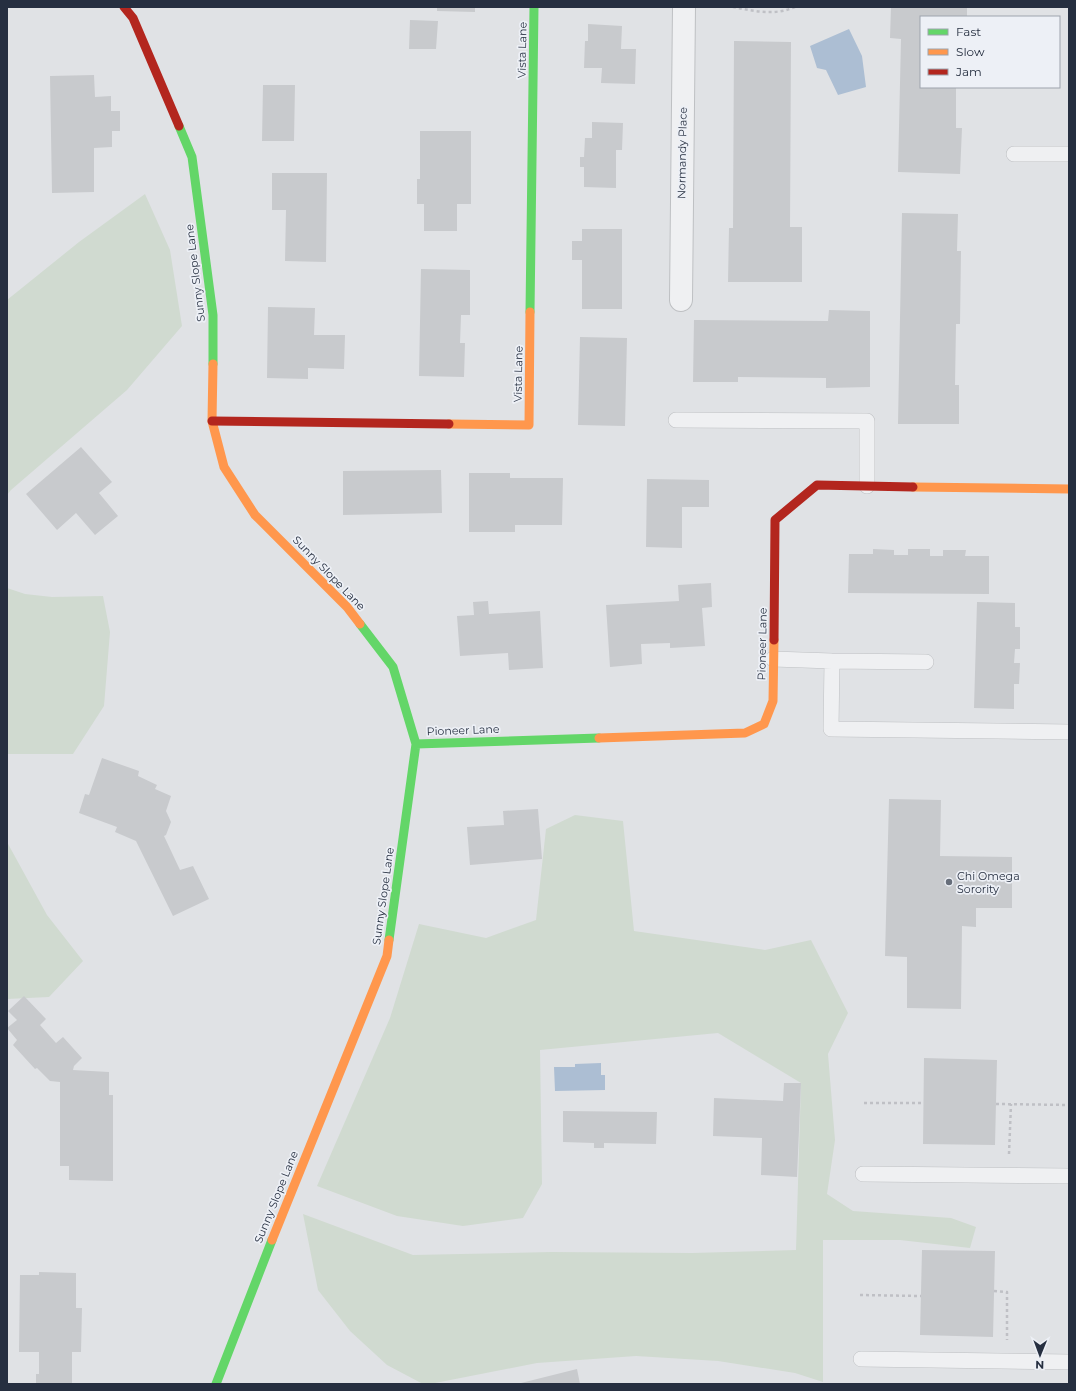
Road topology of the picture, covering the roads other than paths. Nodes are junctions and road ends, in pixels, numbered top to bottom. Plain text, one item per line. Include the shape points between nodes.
1 (124, 7) edge
2 (534, 7) edge
3 (684, 7) edge
4 (1014, 154) dead end
5 (1069, 154) edge
6 (681, 300) dead end
7 (676, 420) dead end
8 (212, 421) junction
9 (867, 486) junction
10 (1069, 489) edge
11 (773, 659) junction
12 (832, 661) junction
13 (926, 662) dead end
14 (1069, 732) edge
15 (416, 744) junction
16 (863, 1174) dead end
17 (1069, 1176) edge
18 (860, 1358) dead end
19 (1069, 1362) edge
20 (216, 1384) edge

1 - 8 street, Sunny Slope Lane via 133,18 192,157 213,315
2 - 8 street, Vista Lane via 529,425
3 - 6 street, Normandy Place
4 - 5 lane
7 - 9 lane via 867,421
8 - 15 street, Sunny Slope Lane via 224,467 255,515 347,607 393,667
9 - 10 street, Pioneer Lane
9 - 11 street, Pioneer Lane via 817,485 775,520
11 - 12 lane
11 - 15 street, Pioneer Lane via 773,701 764,724 745,733
12 - 13 lane
12 - 14 lane via 830,729
15 - 20 street, Sunny Slope Lane via 387,956
16 - 17 lane
18 - 19 lane

